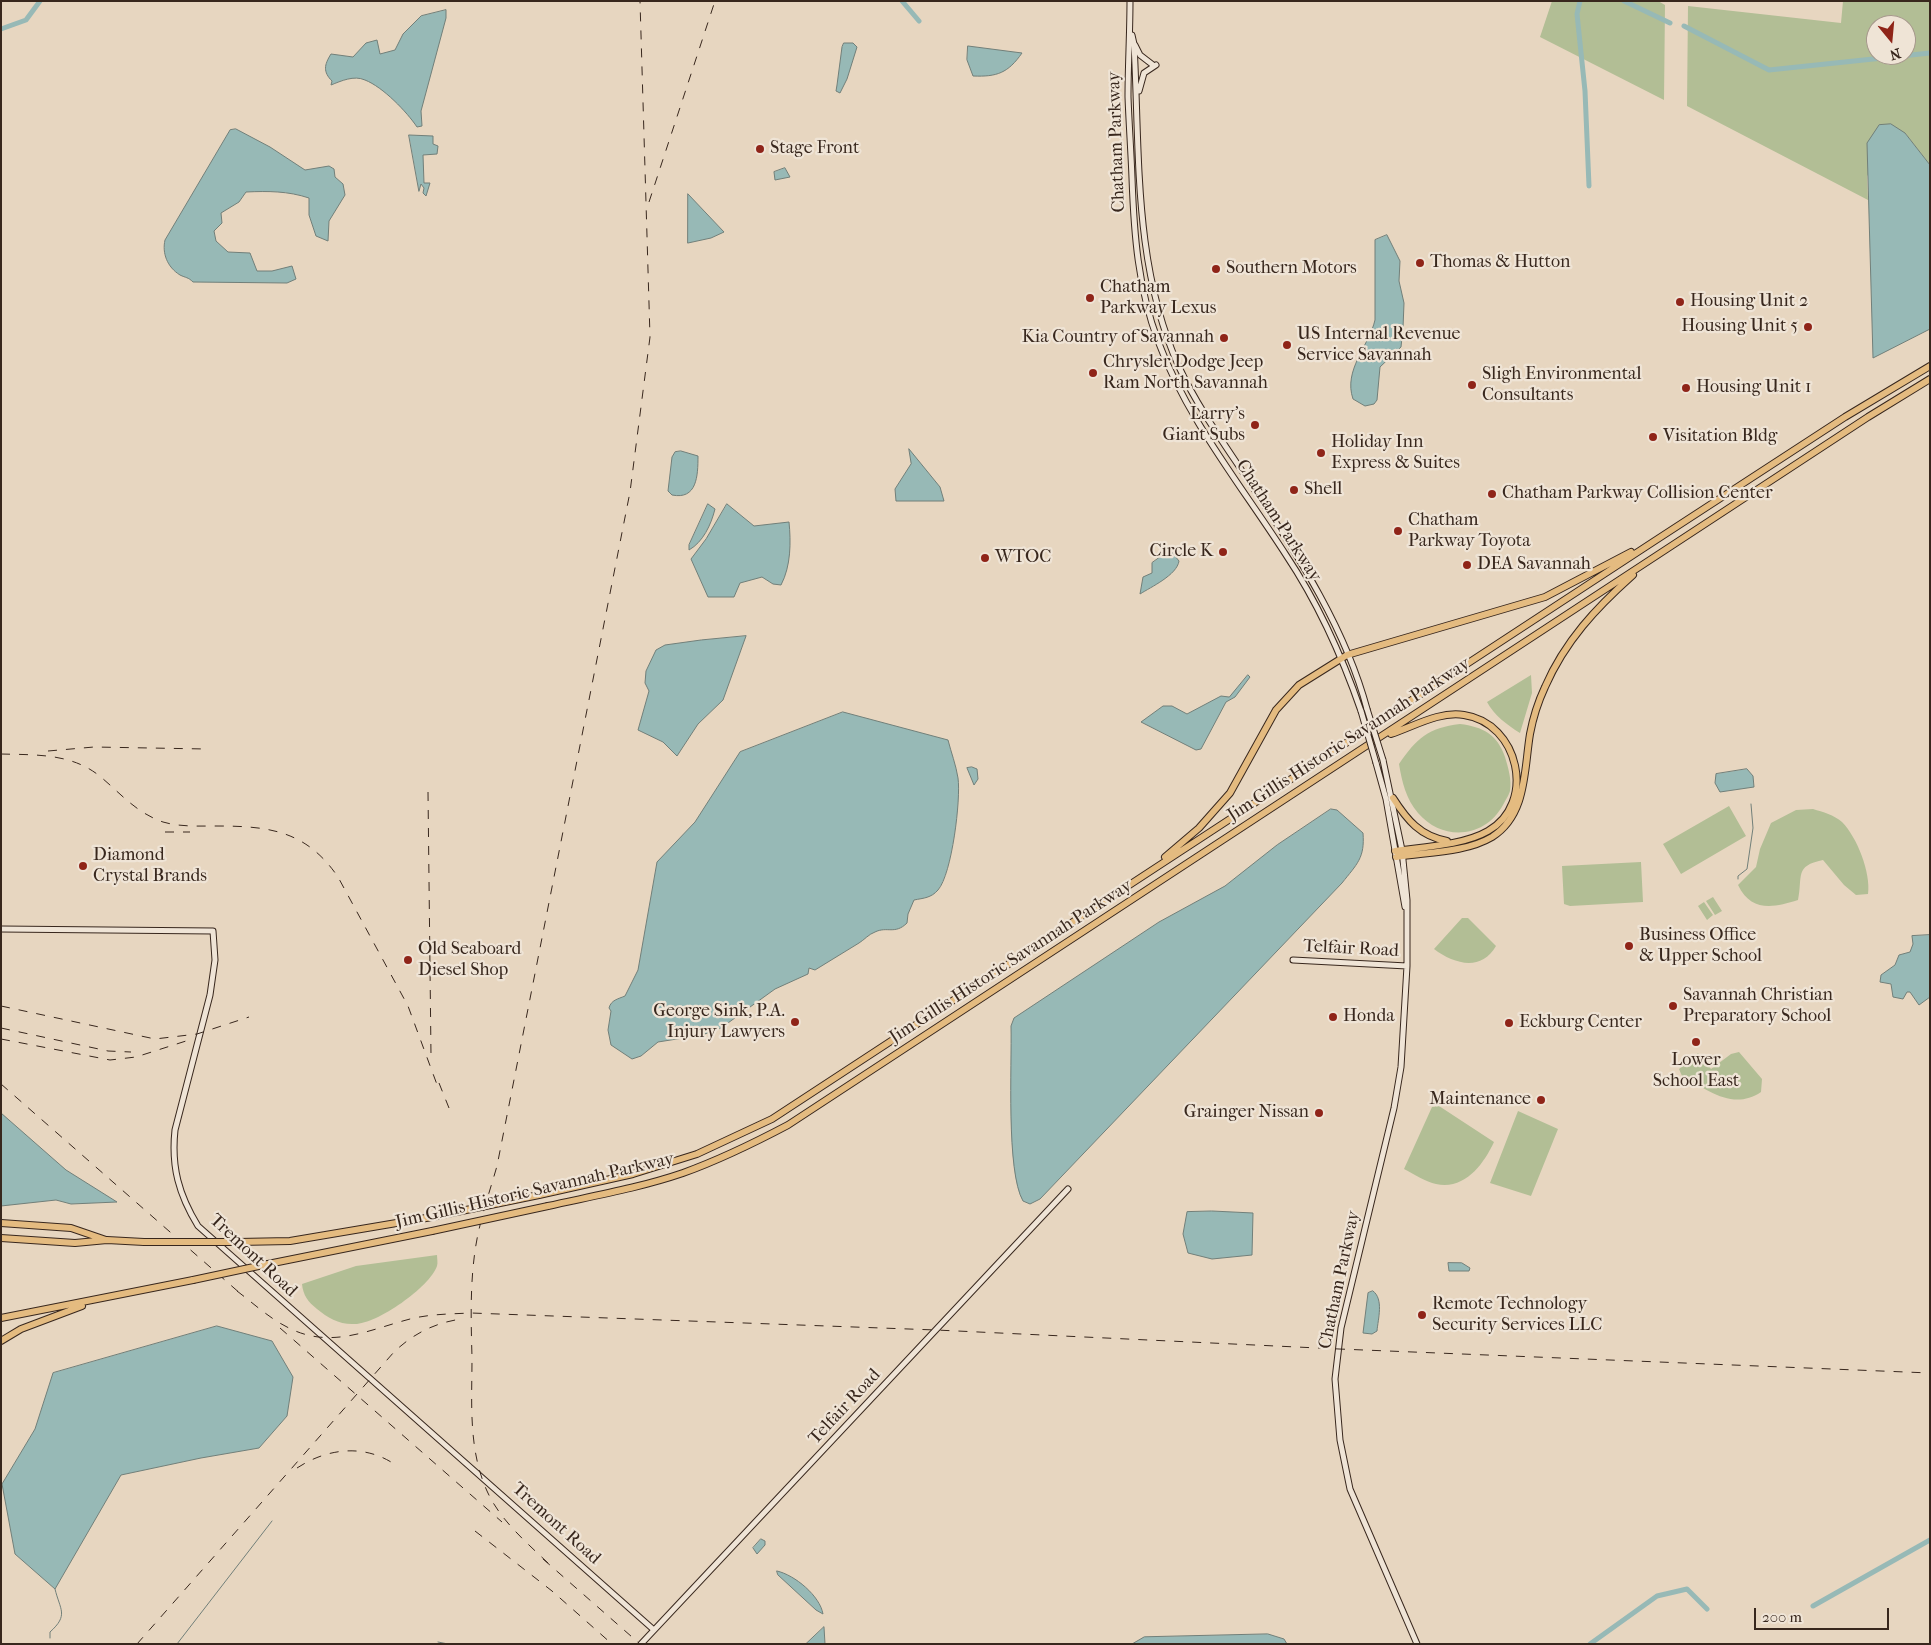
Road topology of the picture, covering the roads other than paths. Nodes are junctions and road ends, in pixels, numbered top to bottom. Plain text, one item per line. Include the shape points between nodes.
1 (1130, 1) edge
2 (1130, 31) junction
3 (1134, 44) junction
4 (1138, 102) junction
5 (1930, 366) edge
6 (1930, 379) edge
7 (1653, 542) junction
8 (1651, 559) junction
9 (1344, 657) junction
10 (1364, 710) junction
11 (1383, 736) junction
12 (1393, 798) junction
13 (1463, 840) junction
14 (1399, 853) junction
15 (1137, 880) junction
16 (1, 929) edge
17 (1293, 960) dead end
18 (1408, 966) junction
19 (1068, 1189) dead end
20 (1, 1222) edge
21 (1, 1238) edge
22 (107, 1240) junction
23 (109, 1297) junction
24 (1, 1318) edge
25 (1, 1341) edge
26 (654, 1630) junction
27 (641, 1644) edge
28 (1417, 1644) edge

1 - 2 main road, Chatham Parkway
2 - 3 main road, Chatham Parkway
2 - 9 main road, Chatham Parkway via 1128,98 1133,229 1142,287 1157,340 1201,427 1287,556
3 - 4 main road, Chatham Parkway
3 - 4 main road via 1140,55 1154,65 1141,79
4 - 9 main road, Chatham Parkway via 1145,252 1162,326 1190,388 1296,553
5 - 7 highway, Jim Gillis Historic Savannah Parkway via 1845,417
6 - 8 highway, Jim Gillis Historic Savannah Parkway
7 - 9 highway via 1538,599
7 - 15 highway, Jim Gillis Historic Savannah Parkway
8 - 11 highway, Jim Gillis Historic Savannah Parkway
8 - 14 highway via 1591,615 1570,640 1553,669 1534,718 1520,802 1506,825 1492,837 1472,845
9 - 10 main road, Chatham Parkway
9 - 15 highway via 1299,685 1285,699 1240,777 1216,811
10 - 12 main road, Chatham Parkway, bridge
10 - 14 main road, Chatham Parkway, bridge
11 - 13 highway via 1450,714 1476,718 1498,731 1512,753 1517,772 1514,799 1500,822 1483,834
11 - 23 highway, Jim Gillis Historic Savannah Parkway, bridge via 788,1125 736,1151 683,1173 630,1188
12 - 13 highway via 1408,821 1420,831 1441,840
12 - 14 main road, Chatham Parkway
13 - 14 highway
14 - 18 main road, Chatham Parkway
15 - 22 highway, Jim Gillis Historic Savannah Parkway, bridge via 772,1119 680,1160 539,1195 290,1241
16 - 26 main road, Tremont Road via 213,931 215,960 210,994 173,1147 180,1193 198,1226
17 - 18 main road, Telfair Road
18 - 28 main road, Chatham Parkway via 1401,1067 1394,1108 1341,1328 1335,1379 1340,1440 1350,1489
19 - 26 main road, Telfair Road
20 - 22 highway via 71,1228
21 - 22 highway, Jim Gillis Historic Savannah Parkway via 75,1243
23 - 24 highway, Jim Gillis Historic Savannah Parkway
23 - 25 highway via 56,1314
26 - 27 main road, Telfair Road

